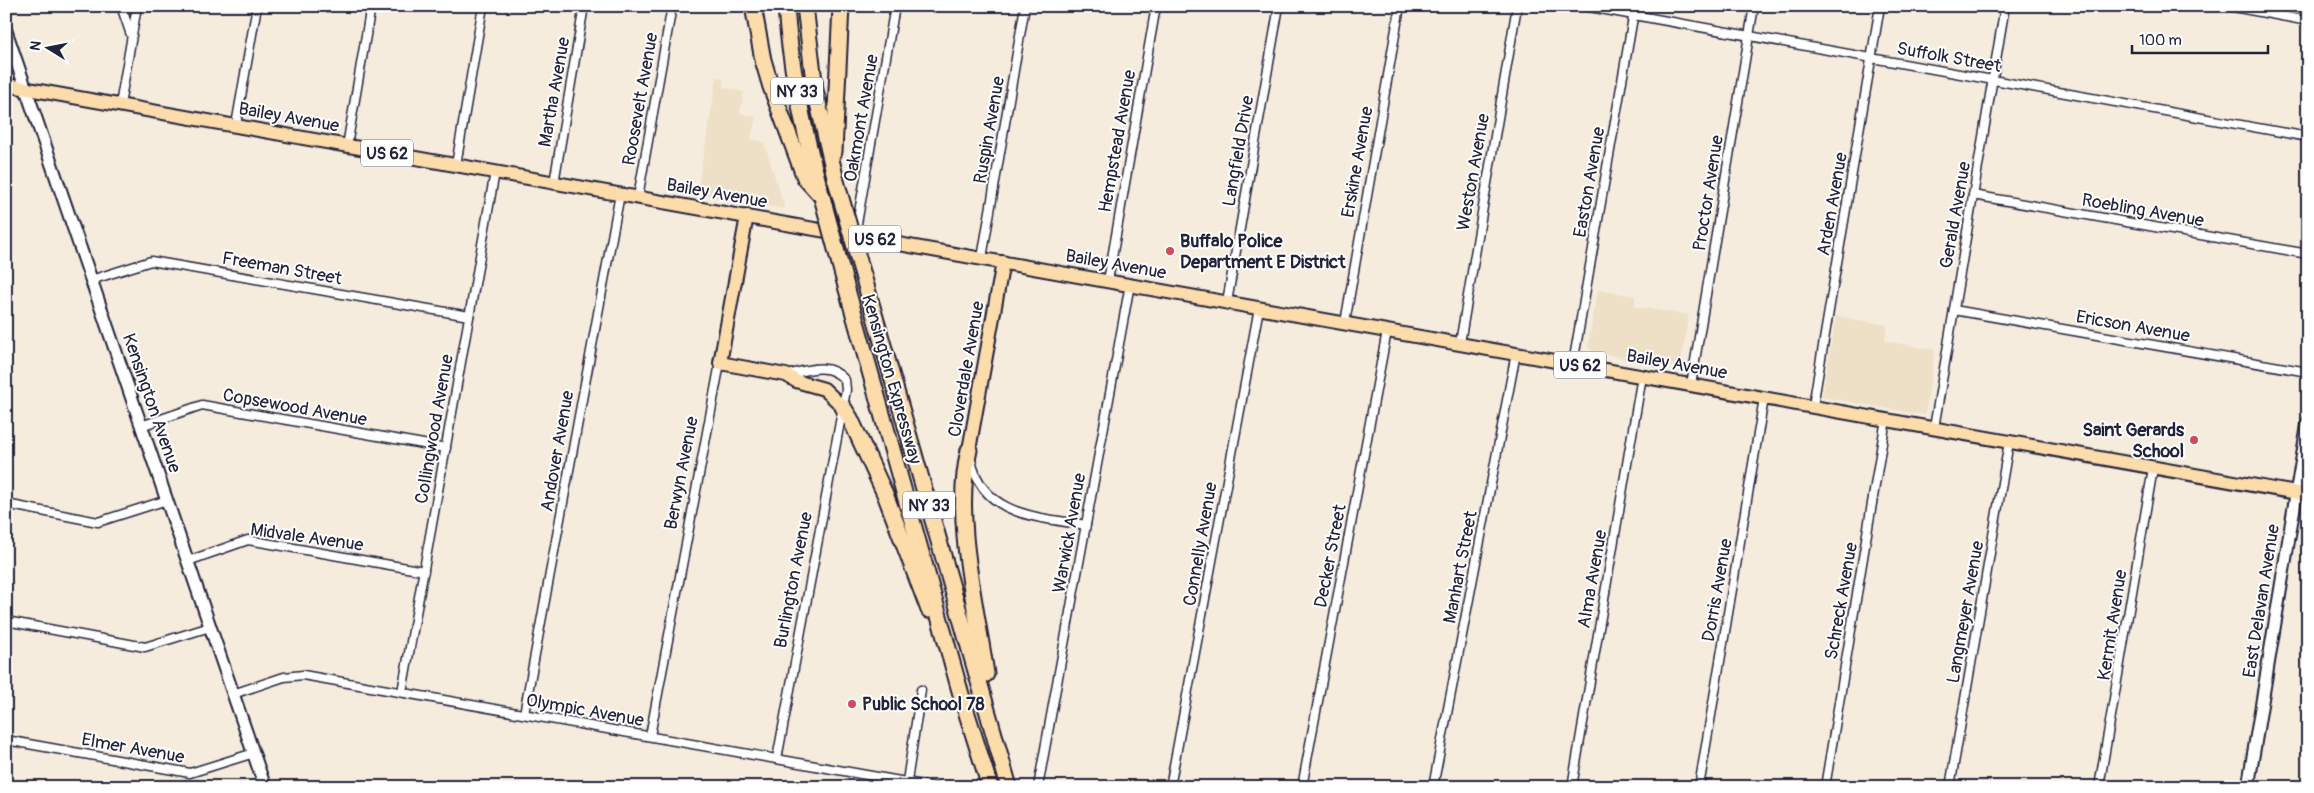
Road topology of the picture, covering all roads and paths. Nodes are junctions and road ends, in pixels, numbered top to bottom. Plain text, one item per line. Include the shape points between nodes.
1 (121, 6) edge
2 (137, 6) edge
3 (257, 6) edge
4 (371, 6) edge
5 (483, 6) edge
6 (584, 6) edge
7 (672, 6) edge
8 (753, 6) edge
9 (786, 6) edge
10 (806, 6) edge
11 (841, 6) edge
12 (895, 6) edge
13 (1025, 6) edge
14 (1156, 6) edge
15 (1279, 6) edge
16 (1400, 6) edge
17 (1516, 6) edge
18 (1584, 6) edge
19 (1635, 6) edge
20 (1754, 6) edge
21 (1880, 6) edge
22 (2005, 6) edge
23 (2228, 6) edge
24 (1633, 15) junction
25 (2308, 21) edge
26 (6, 31) edge
27 (1749, 36) junction
28 (132, 37) junction
29 (1871, 58) junction
30 (1992, 80) junction
31 (6, 85) edge
32 (26, 89) junction
33 (120, 105) junction
34 (236, 125) junction
35 (2308, 136) edge
36 (347, 146) junction
37 (456, 165) junction
38 (495, 172) junction
39 (834, 174) junction
40 (810, 176) junction
41 (554, 182) junction
42 (620, 194) junction
43 (1973, 195) junction
44 (638, 197) junction
45 (747, 216) junction
46 (855, 235) junction
47 (2308, 254) edge
48 (982, 258) junction
49 (1003, 262) junction
50 (91, 280) junction
51 (1108, 281) junction
52 (1130, 284) junction
53 (1227, 302) junction
54 (1259, 308) junction
55 (1954, 310) junction
56 (469, 316) junction
57 (1345, 323) junction
58 (1387, 330) junction
59 (1460, 343) junction
60 (1516, 353) junction
61 (720, 363) junction
62 (1573, 364) junction
63 (2308, 372) edge
64 (786, 375) junction
65 (1642, 376) junction
66 (1691, 385) junction
67 (1764, 398) junction
68 (1813, 406) junction
69 (842, 407) junction
70 (6, 409) edge
71 (6, 414) edge
72 (1886, 419) junction
73 (2308, 422) edge
74 (141, 426) junction
75 (1934, 428) junction
76 (2009, 442) junction
77 (446, 448) junction
78 (969, 450) junction
79 (2154, 468) junction
80 (2302, 494) edge
81 (167, 500) junction
82 (6, 504) edge
83 (1086, 525) junction
84 (188, 560) junction
85 (424, 571) junction
86 (6, 621) edge
87 (210, 627) junction
88 (922, 690) dead end
89 (402, 692) junction
90 (234, 694) junction
91 (962, 698) junction
92 (524, 714) junction
93 (995, 734) junction
94 (650, 736) junction
95 (6, 740) edge
96 (254, 753) junction
97 (777, 759) junction
98 (1008, 780) edge
99 (907, 782) junction
100 (265, 787) edge
101 (934, 787) edge
102 (990, 787) edge
103 (1038, 787) edge
104 (1170, 787) edge
105 (1302, 787) edge
106 (1433, 787) edge
107 (1572, 787) edge
108 (1699, 787) edge
109 (1825, 787) edge
110 (1950, 787) edge
111 (2099, 787) edge
112 (2248, 787) edge

1 - 28 street
2 - 28 street
3 - 34 street
4 - 36 street
5 - 37 street
6 - 41 street, Martha Avenue
7 - 44 street, Roosevelt Avenue
8 - 40 highway via 771,88
9 - 40 highway, NY 33
10 - 39 highway, Kensington Expressway / NY 33 via 815,90
11 - 39 highway
12 - 46 street, Oakmont Avenue
13 - 48 street, Ruspin Avenue
14 - 51 street, Hempstead Avenue
15 - 53 street, Langfield Drive
16 - 57 street, Erskine Avenue
17 - 59 street, Weston Avenue
18 - 24 street, Suffolk Street
19 - 24 street, Easton Avenue
20 - 27 street, Proctor Avenue
21 - 29 street, Arden Avenue
22 - 30 street, Gerald Avenue
23 - 25 street
24 - 27 street, Suffolk Street
24 - 62 street, Easton Avenue
26 - 32 street, Kensington Avenue
27 - 29 street, Suffolk Street
27 - 66 street, Proctor Avenue
28 - 33 street
29 - 30 street, Suffolk Street
29 - 68 street, Arden Avenue
30 - 35 street, Suffolk Street
30 - 43 street, Gerald Avenue
31 - 32 main road, Bailey Avenue / US 62
32 - 33 main road, Bailey Avenue / US 62
32 - 50 street, Kensington Avenue
33 - 34 main road, Bailey Avenue / US 62
34 - 36 main road, Bailey Avenue / US 62
36 - 37 main road, Bailey Avenue / US 62
37 - 38 main road, Bailey Avenue / US 62
38 - 41 main road, Bailey Avenue / US 62
38 - 56 street, Collingwood Avenue
39 - 93 highway, Kensington Expressway / NY 33, bridge
40 - 91 highway, Kensington Expressway / NY 33, bridge via 822,197
41 - 42 main road, Bailey Avenue / US 62
42 - 44 main road, Bailey Avenue / US 62
42 - 92 street, Andover Avenue
43 - 47 street, Roebling Avenue
43 - 55 street, Gerald Avenue
44 - 45 main road, Bailey Avenue / US 62
45 - 46 main road, Bailey Avenue / US 62
45 - 61 main road, Berwyn Avenue
46 - 48 main road, Bailey Avenue / US 62
48 - 49 main road, Bailey Avenue / US 62
49 - 51 main road, Bailey Avenue / US 62
49 - 78 main road, Cloverdale Avenue
50 - 56 street, Freeman Street via 151,261
50 - 74 street, Kensington Avenue
51 - 52 main road, Bailey Avenue / US 62
52 - 53 main road, Bailey Avenue / US 62
52 - 83 street, Warwick Avenue
53 - 54 main road, Bailey Avenue / US 62
54 - 57 main road, Bailey Avenue / US 62
54 - 104 street, Connelly Avenue
55 - 63 street, Ericson Avenue
55 - 75 street, Gerald Avenue
56 - 77 street, Collingwood Avenue
57 - 58 main road, Bailey Avenue / US 62
58 - 59 main road, Bailey Avenue / US 62
58 - 105 street, Decker Street
59 - 60 main road, Bailey Avenue / US 62
60 - 62 main road, Bailey Avenue / US 62
60 - 106 street, Manhart Street
61 - 64 main road, Burlington Avenue
61 - 94 street, Berwyn Avenue
62 - 65 main road, Bailey Avenue / US 62
64 - 69 main road, Burlington Avenue via 824,390
64 - 69 street, Burlington Avenue via 822,367 832,370 844,380 846,390
65 - 66 main road, Bailey Avenue / US 62
65 - 107 street, Alma Avenue
66 - 67 main road, Bailey Avenue / US 62
67 - 68 main road, Bailey Avenue / US 62
67 - 108 street, Dorris Avenue
68 - 72 main road, Bailey Avenue / US 62
69 - 91 highway via 885,494
69 - 97 street, Burlington Avenue
70 - 71 street
72 - 75 main road, Bailey Avenue / US 62
72 - 109 street, Schreck Avenue
73 - 80 street, East Delavan Avenue
74 - 77 street, Copsewood Avenue via 202,405
74 - 81 street, Kensington Avenue
75 - 76 main road, Bailey Avenue / US 62
76 - 79 main road, Bailey Avenue / US 62
76 - 110 street, Langmeyer Avenue
77 - 85 street, Collingwood Avenue
78 - 83 street, Cloverdale Avenue via 979,483 991,498 1021,513
78 - 93 highway via 964,485 966,535
79 - 80 main road, Bailey Avenue / US 62
79 - 111 street, Kermit Avenue
80 - 112 street, East Delavan Avenue
81 - 82 street via 98,522
81 - 84 street, Kensington Avenue
83 - 103 street, Warwick Avenue
84 - 85 street, Midvale Avenue via 248,540
84 - 87 street, Kensington Avenue
85 - 89 street, Collingwood Avenue
86 - 87 street via 145,647
87 - 90 street, Kensington Avenue
88 - 99 street
89 - 90 street, Olympic Avenue via 297,675
89 - 92 street, Olympic Avenue
90 - 96 street, Kensington Avenue
91 - 102 highway, Kensington Expressway / NY 33
92 - 94 street, Olympic Avenue
93 - 98 highway, Kensington Expressway / NY 33
94 - 97 street, Olympic Avenue
95 - 96 street, Elmer Avenue via 190,773
96 - 100 street, Kensington Avenue
97 - 99 street, Olympic Avenue
99 - 101 street, Olympic Avenue

